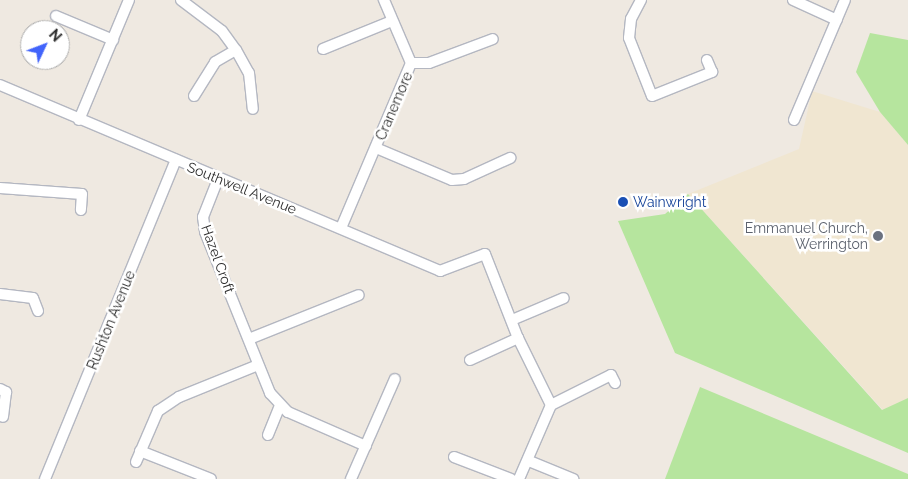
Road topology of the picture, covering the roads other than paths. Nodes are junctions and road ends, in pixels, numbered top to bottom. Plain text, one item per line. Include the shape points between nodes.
1 (129, 0) edge
2 (182, 0) edge
3 (384, 0) edge
4 (641, 0) edge
5 (793, 0) edge
6 (846, 0) edge
7 (56, 16) dead end
8 (837, 20) junction
9 (392, 21) junction
10 (493, 39) dead end
11 (112, 40) junction
12 (236, 50) junction
13 (323, 50) dead end
14 (707, 60) dead end
15 (411, 63) junction
16 (0, 85) edge
17 (195, 97) dead end
18 (253, 108) dead end
19 (79, 120) junction
20 (794, 120) dead end
21 (376, 148) junction
22 (510, 158) dead end
23 (176, 160) junction
24 (218, 179) junction
25 (0, 188) edge
26 (81, 210) dead end
27 (341, 228) junction
28 (0, 294) edge
29 (359, 295) dead end
30 (564, 298) dead end
31 (38, 312) dead end
32 (512, 320) junction
33 (518, 338) junction
34 (249, 339) junction
35 (470, 360) dead end
36 (258, 365) junction
37 (395, 379) dead end
38 (615, 383) dead end
39 (0, 389) edge
40 (551, 405) junction
41 (280, 406) junction
42 (3, 417) dead end
43 (268, 435) dead end
44 (366, 446) junction
45 (140, 451) junction
46 (454, 457) dead end
47 (529, 461) junction
48 (136, 462) dead end
49 (45, 479) edge
50 (211, 479) edge
51 (351, 479) edge
52 (511, 479) edge
53 (519, 479) edge
54 (573, 479) edge

1 - 11 street
2 - 12 street via 222,31
3 - 9 street, Cranemore
4 - 14 street via 631,19 629,38 652,96 712,72
5 - 8 street
6 - 8 street
7 - 11 street
8 - 20 street
9 - 13 street
9 - 15 street, Cranemore
10 - 15 street, Cranemore via 429,63
11 - 19 street
12 - 17 street via 215,62
12 - 18 street via 250,73
15 - 21 street, Cranemore
16 - 19 street, Southwell Avenue
19 - 23 street, Southwell Avenue
21 - 22 street, Cranemore via 452,180 464,179
21 - 27 street, Cranemore
23 - 24 street, Southwell Avenue
23 - 49 street, Rushton Avenue
24 - 27 street, Southwell Avenue
24 - 34 street, Hazel Croft via 203,217 205,232
25 - 26 street via 82,194
27 - 32 street, Southwell Avenue via 440,271 485,254
28 - 31 street via 33,298
29 - 34 street
30 - 32 street
32 - 33 street
33 - 35 street
33 - 40 street
34 - 36 street, Hazel Croft
36 - 41 street, Hazel Croft via 270,393
36 - 45 street via 158,410
37 - 44 street
38 - 40 street via 611,374
39 - 42 street via 6,392
40 - 47 street
41 - 43 street
41 - 44 street, Hazel Croft
44 - 51 street
45 - 48 street
45 - 50 street
46 - 52 street
47 - 53 street
47 - 54 street

